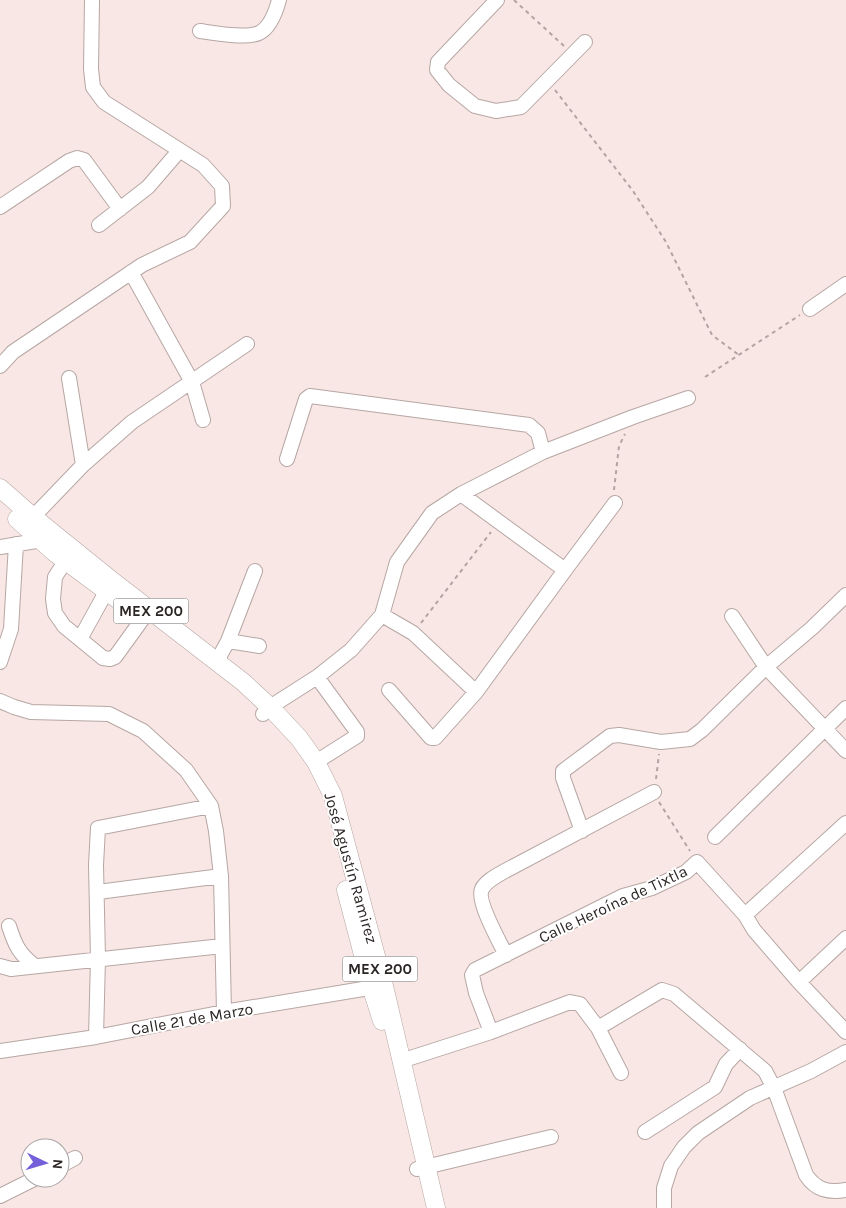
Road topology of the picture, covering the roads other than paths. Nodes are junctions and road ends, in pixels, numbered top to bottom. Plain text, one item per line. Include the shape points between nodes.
1 (92, 0) edge
2 (279, 0) edge
3 (497, 0) edge
4 (200, 31) dead end
5 (584, 42) dead end
6 (179, 151) junction
7 (0, 206) edge
8 (120, 209) junction
9 (99, 225) dead end
10 (131, 272) junction
11 (846, 284) edge
12 (810, 308) road end
13 (247, 344) dead end
14 (0, 366) edge
15 (69, 378) dead end
16 (192, 382) junction
17 (688, 398) dead end
18 (203, 420) dead end
19 (543, 452) junction
20 (287, 459) dead end
21 (84, 465) junction
22 (0, 488) edge
23 (461, 494) junction
24 (615, 503) road end
25 (0, 504) edge
26 (33, 518) junction
27 (59, 537) junction
28 (41, 540) junction
29 (16, 544) junction
30 (0, 547) edge
31 (69, 555) junction
32 (564, 570) junction
33 (255, 571) dead end
34 (108, 586) junction
35 (846, 595) edge
36 (146, 614) junction
37 (382, 615) junction
38 (732, 616) dead end
39 (80, 639) junction
40 (228, 640) junction
41 (259, 646) dead end
42 (217, 661) junction
43 (0, 662) edge
44 (766, 667) junction
45 (317, 677) junction
46 (389, 690) dead end
47 (476, 692) junction
48 (0, 701) edge
49 (846, 708) edge
50 (266, 710) junction
51 (825, 728) junction
52 (846, 751) edge
53 (316, 762) junction
54 (654, 792) road end
55 (211, 806) junction
56 (846, 823) edge
57 (582, 831) junction
58 (715, 837) dead end
59 (222, 876) junction
60 (98, 892) junction
61 (745, 915) junction
62 (9, 926) dead end
63 (846, 938) edge
64 (222, 946) junction
65 (506, 955) junction
66 (98, 959) junction
67 (0, 966) edge
68 (35, 966) junction
69 (799, 982) junction
70 (378, 987) junction
71 (224, 1012) junction
72 (598, 1028) junction
73 (491, 1032) junction
74 (846, 1032) edge
75 (96, 1037) junction
76 (740, 1049) junction
77 (0, 1050) edge
78 (846, 1052) edge
79 (401, 1061) junction
80 (622, 1073) dead end
81 (774, 1088) junction
82 (645, 1132) dead end
83 (551, 1137) dead end
84 (75, 1158) dead end
85 (70, 1161) edge
86 (422, 1168) junction
87 (20, 1186) edge
88 (846, 1190) edge
89 (0, 1196) edge
90 (426, 1208) edge
91 (436, 1208) edge
92 (664, 1208) edge

1 - 6 street via 90,52 93,88 104,102
2 - 4 street via 270,23 259,33 238,36
3 - 5 street via 438,62 437,70 449,85 475,106 496,111 521,107
6 - 8 street via 148,187
6 - 10 street via 203,165 222,186 223,206 190,242
7 - 8 street via 77,158 84,160
8 - 9 street
10 - 14 street via 13,352
10 - 16 street
11 - 12 street
13 - 16 street
15 - 21 street
16 - 18 street
16 - 21 street via 132,422
17 - 19 street
19 - 20 street via 538,434 529,425 310,396 306,399
19 - 23 street
21 - 26 street
22 - 26 main road, José Agustín Ramirez / MEX 200
23 - 32 street
23 - 37 street via 432,513 397,562
24 - 32 street
25 - 28 main road, José Agustín Ramirez / MEX 200
26 - 27 main road, José Agustín Ramirez / MEX 200
27 - 28 street
27 - 31 main road, José Agustín Ramirez / MEX 200
28 - 29 street
28 - 31 main road, José Agustín Ramirez / MEX 200
29 - 30 street
29 - 43 street via 11,629
31 - 34 main road, José Agustín Ramirez / MEX 200
31 - 39 street via 55,577 53,599 55,613 64,626
32 - 47 street
33 - 40 street
34 - 36 main road, José Agustín Ramirez / MEX 200
34 - 39 street
35 - 44 street
36 - 39 street via 110,660
36 - 42 main road, José Agustín Ramirez / MEX 200
36 - 50 main road, José Agustín Ramirez / MEX 200 via 229,684
37 - 45 street via 351,650
37 - 47 street via 413,633
38 - 44 street
40 - 41 street
40 - 42 street
42 - 50 main road, José Agustín Ramirez / MEX 200
44 - 51 street
44 - 57 street via 690,740 661,742 610,736 563,771
45 - 50 street
45 - 53 street via 357,736
46 - 47 street via 431,738 435,738
48 - 55 street via 31,712 109,714 143,731 186,770
49 - 51 street
50 - 53 main road, José Agustín Ramirez / MEX 200 via 299,738
50 - 70 main road, José Agustín Ramirez / MEX 200 via 296,748 323,799
51 - 52 street
51 - 58 street
53 - 70 main road, José Agustín Ramirez / MEX 200 via 333,796
54 - 57 street
55 - 59 street
55 - 60 street via 98,828
56 - 61 street
57 - 65 street via 503,872 483,887 480,892 482,902
59 - 60 street
59 - 64 street
60 - 66 street
61 - 65 street, Calle Heroína de Tixtla via 697,862 686,872 652,888 623,896
61 - 69 street
62 - 68 street via 22,956
63 - 69 street
64 - 66 street
64 - 71 street
65 - 73 street, Calle Heroína de Tixtla via 474,970 472,975
66 - 68 street
66 - 75 street
67 - 68 street via 11,969
69 - 74 street
70 - 71 street, Calle 21 de Marzo
70 - 79 main road, José Agustín Ramirez / MEX 200
70 - 86 main road, José Agustín Ramirez / MEX 200 via 385,1032
71 - 75 street, Calle 21 de Marzo
72 - 73 street via 580,1004 570,1002
72 - 76 street via 662,990 674,994
72 - 80 street
73 - 79 street
75 - 77 street, Calle 21 de Marzo
76 - 81 street via 765,1071
76 - 82 street via 726,1064 716,1087
78 - 81 street
79 - 86 main road, José Agustín Ramirez / MEX 200
81 - 88 street via 812,1184 825,1190
81 - 92 street via 750,1098 720,1117 684,1147 671,1166 664,1188
83 - 86 street
84 - 85 street
86 - 90 main road, José Agustín Ramirez / MEX 200
86 - 91 main road, José Agustín Ramirez / MEX 200
87 - 89 street

